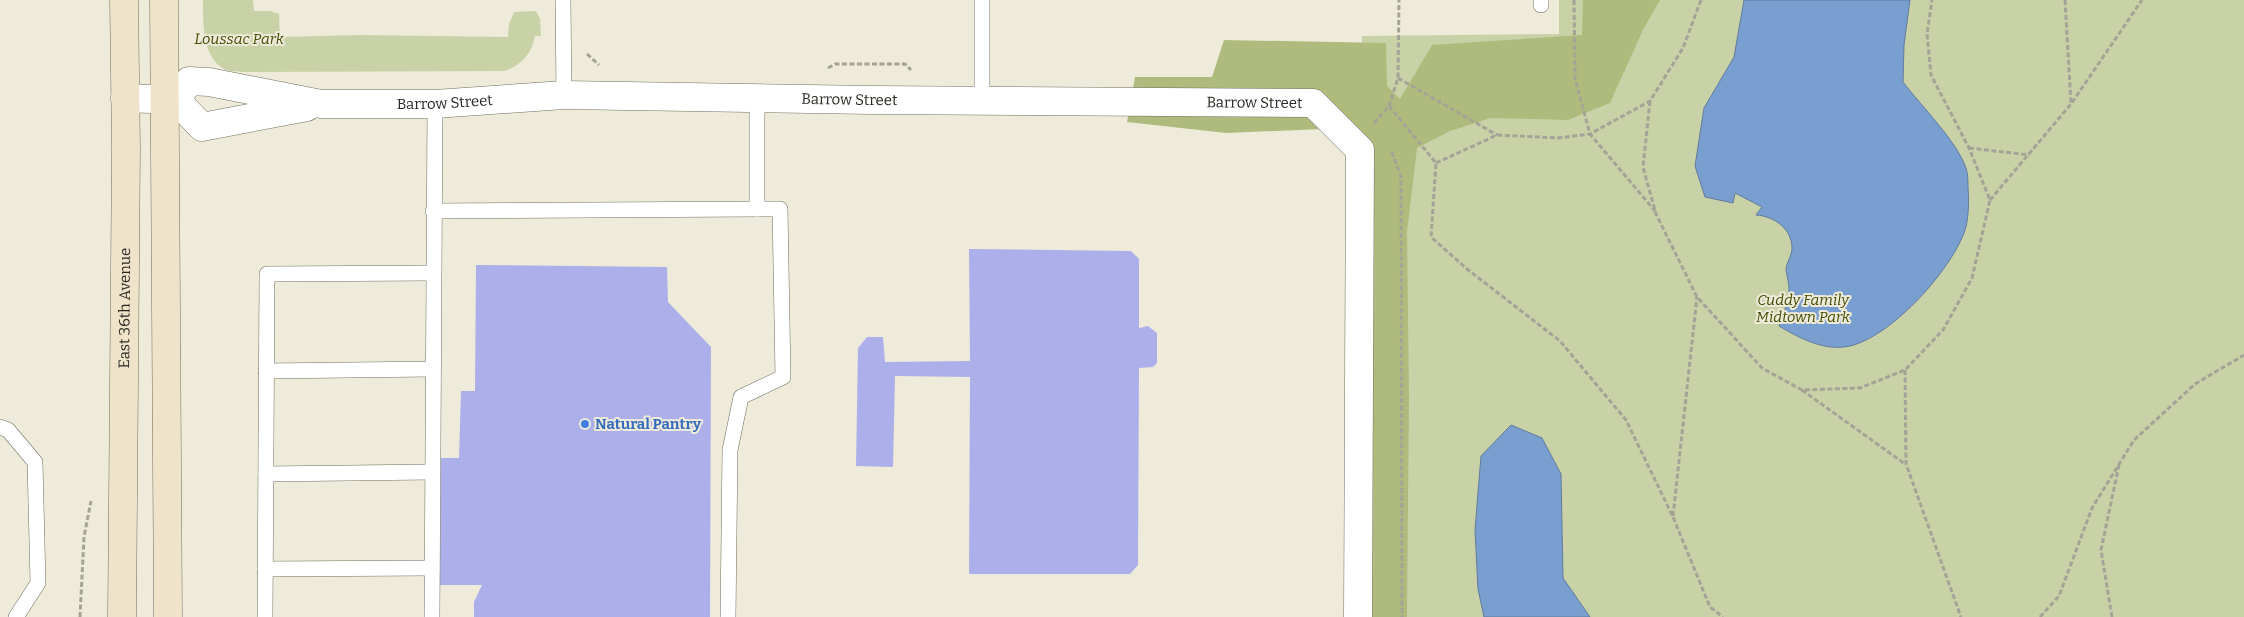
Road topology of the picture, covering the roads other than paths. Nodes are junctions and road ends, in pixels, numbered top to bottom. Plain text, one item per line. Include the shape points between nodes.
1 (124, 0) edge
2 (164, 0) edge
3 (563, 0) edge
4 (982, 0) edge
5 (564, 95) junction
6 (757, 97) junction
7 (125, 98) junction
8 (170, 100) junction
9 (982, 100) junction
10 (321, 104) junction
11 (435, 104) junction
12 (757, 209) junction
13 (433, 211) junction
14 (433, 273) junction
15 (433, 369) junction
16 (266, 371) junction
17 (0, 427) edge
18 (432, 472) junction
19 (266, 474) junction
20 (432, 568) junction
21 (265, 569) junction
22 (16, 617) edge
23 (122, 617) edge
24 (168, 617) edge
25 (265, 617) edge
26 (432, 617) edge
27 (728, 617) edge
28 (1358, 617) edge

1 - 7 main road, East 36th Avenue
2 - 8 main road
3 - 5 lane
4 - 9 lane
5 - 6 street, Barrow Street
5 - 11 street, Barrow Street
6 - 9 street, Barrow Street
6 - 12 lane
7 - 8 street
7 - 23 main road, East 36th Avenue
8 - 10 street, Barrow Street via 189,81
8 - 10 street, Barrow Street via 202,127
8 - 24 main road
9 - 28 street, Barrow Street via 1313,103 1360,150
10 - 11 street, Barrow Street
11 - 13 lane
12 - 13 lane
12 - 27 lane via 780,209 783,377 741,398 730,450
13 - 14 lane
14 - 15 lane
14 - 16 lane via 267,274
15 - 16 lane
15 - 18 lane
16 - 19 lane
17 - 22 lane via 8,430 35,462 38,583
18 - 19 lane
18 - 20 lane
19 - 21 lane
20 - 21 lane
20 - 26 lane
21 - 25 lane

